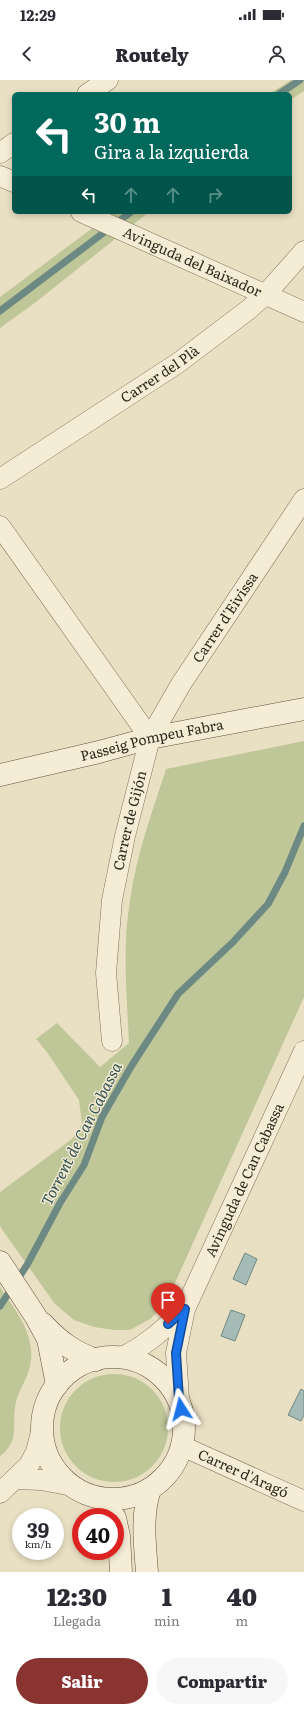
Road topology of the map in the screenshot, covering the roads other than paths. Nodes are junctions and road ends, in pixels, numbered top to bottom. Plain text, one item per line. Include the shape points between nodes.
1 (108, 80) edge
2 (90, 92) edge
3 (12, 145) edge
4 (0, 153) edge
5 (0, 176) edge
6 (12, 181) edge
7 (85, 214) edge
8 (304, 251) edge
9 (265, 295) junction
10 (304, 312) edge
11 (0, 479) edge
12 (304, 499) edge
13 (0, 526) edge
14 (304, 710) edge
15 (150, 738) junction
16 (0, 775) edge
17 (112, 1042) dead end
18 (304, 1051) edge
19 (0, 1262) edge
20 (185, 1309) junction
21 (36, 1317) junction
22 (120, 1358) junction
23 (96, 1360) junction
24 (57, 1385) junction
25 (179, 1399) junction
26 (41, 1432) junction
27 (182, 1446) junction
28 (15, 1479) junction
29 (68, 1485) junction
30 (150, 1489) junction
31 (0, 1493) edge
32 (101, 1498) junction
33 (304, 1501) edge
34 (110, 1508) edge
35 (120, 1560) edge
36 (121, 1572) edge
37 (147, 1572) edge

1 - 2 street
3 - 4 street
5 - 6 street
7 - 9 street, Avinguda del Baixador
8 - 9 street, Carrer del Plà
9 - 10 street, Avinguda del Baixador
9 - 11 street, Carrer del Plà via 178,363
12 - 15 street, Carrer d'Eivissa via 181,684
13 - 15 street
14 - 15 street, Passeig Pompeu Fabra
15 - 16 street, Passeig Pompeu Fabra
15 - 17 street, Carrer de Gijón via 112,900 106,973
18 - 20 street, Avinguda de Can Cabassa
19 - 21 street
20 - 22 street, Avinguda de Can Cabassa via 147,1343
20 - 25 street, Avinguda de Can Cabassa via 176,1353
21 - 23 street via 58,1340 78,1353
21 - 24 street via 48,1339
22 - 23 street
22 - 25 street via 137,1362 158,1374
23 - 24 street via 75,1368
24 - 26 street via 43,1410
25 - 27 street via 184,1418
26 - 28 street via 36,1452 29,1465
26 - 29 street via 48,1457
27 - 30 street via 169,1473
27 - 33 street, Carrer d'Aragó
28 - 29 street
28 - 31 street
29 - 32 street
30 - 32 street via 134,1496
30 - 37 street via 145,1509 144,1534
32 - 34 street
35 - 36 street

